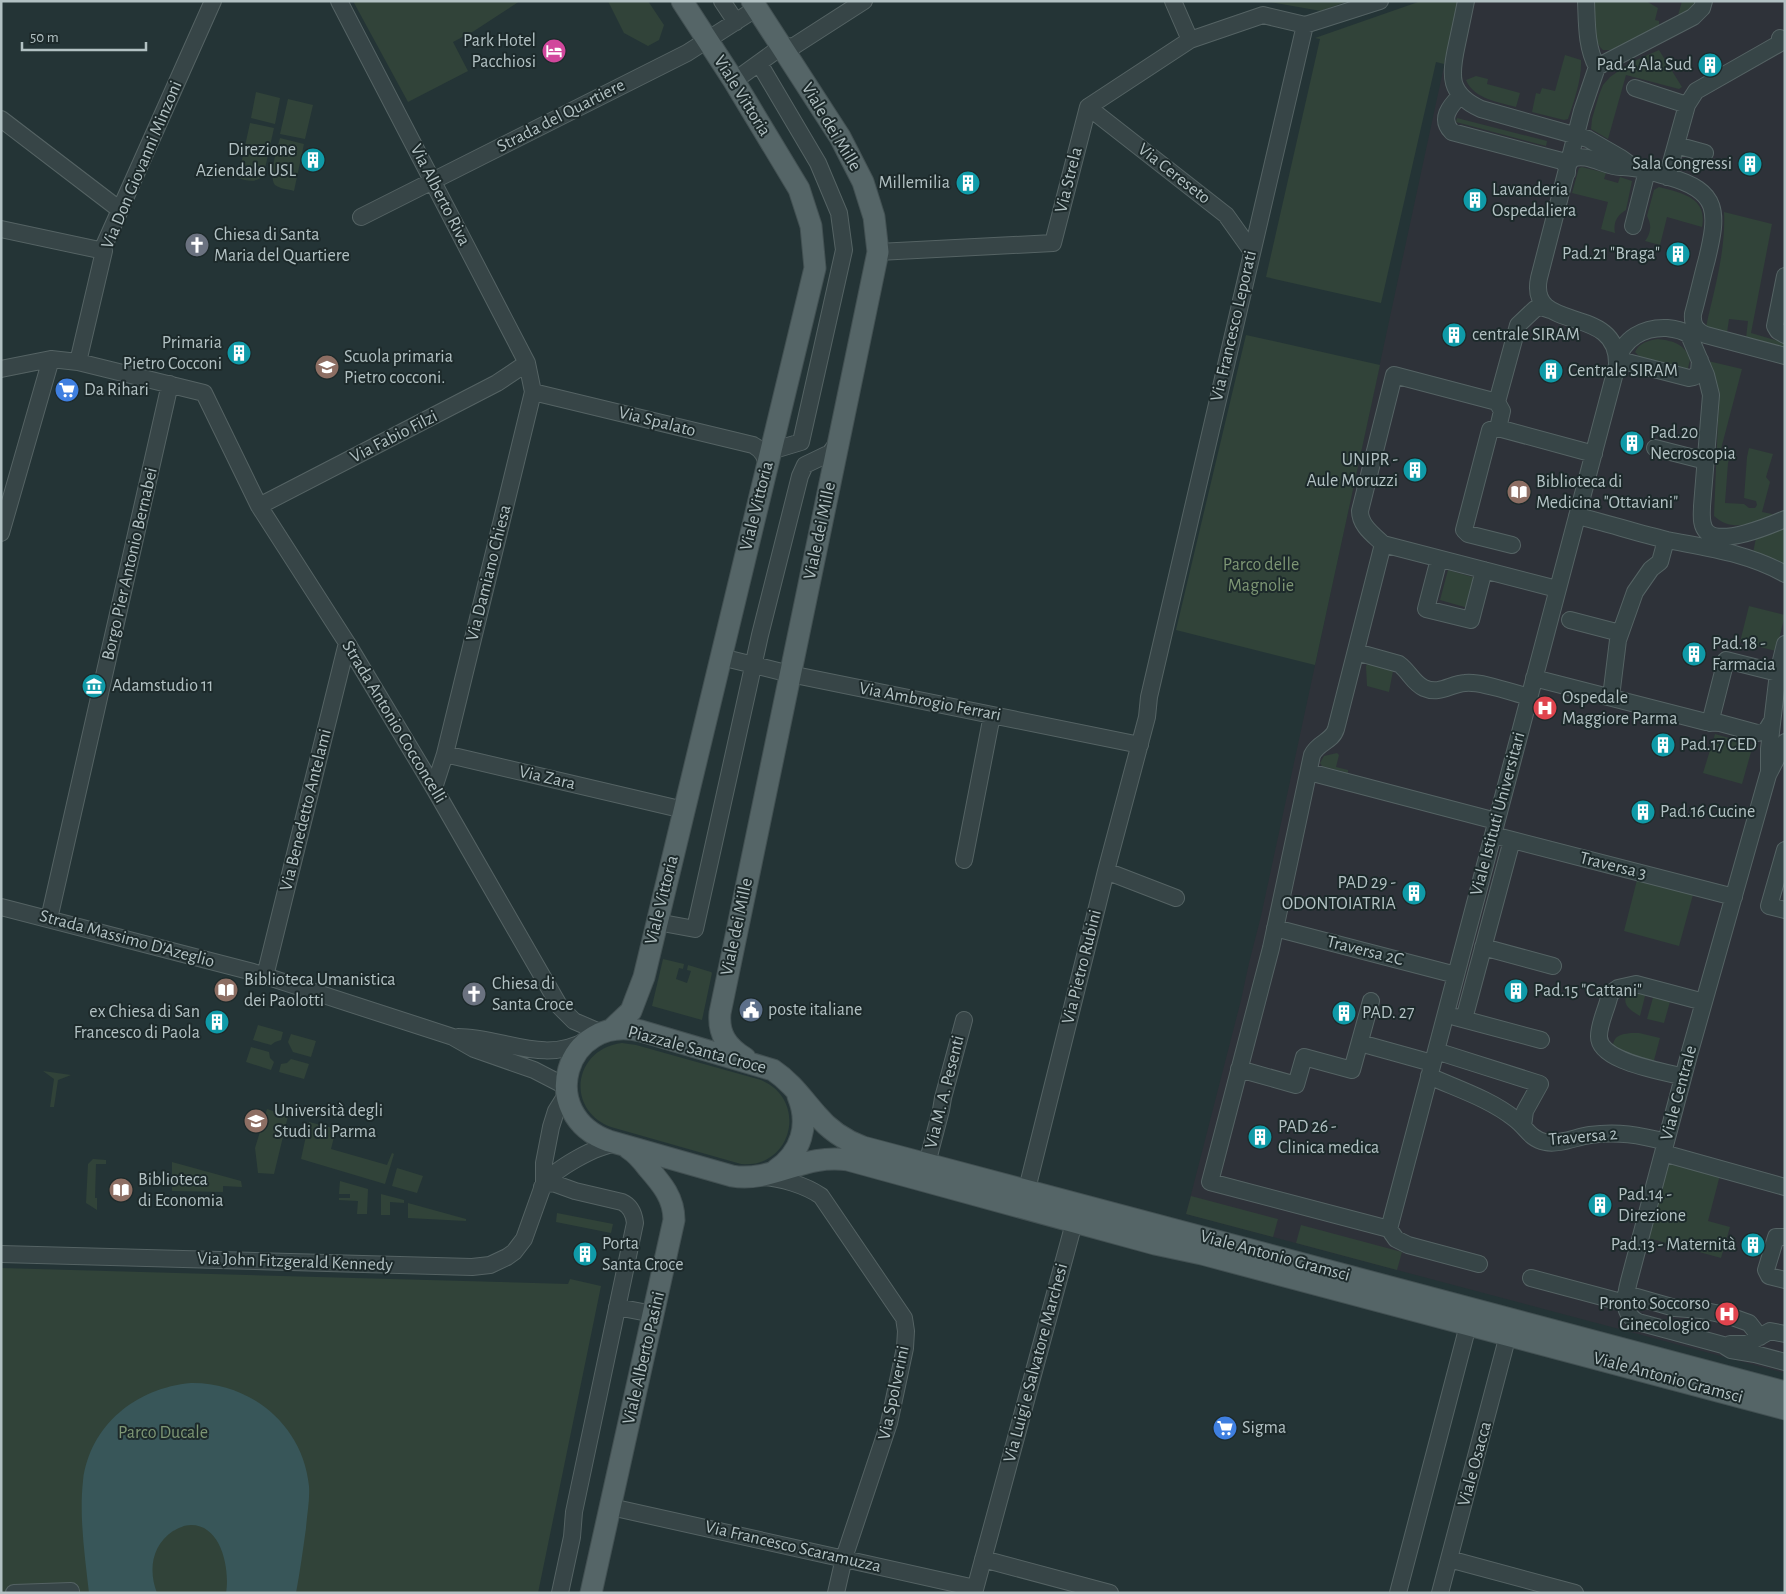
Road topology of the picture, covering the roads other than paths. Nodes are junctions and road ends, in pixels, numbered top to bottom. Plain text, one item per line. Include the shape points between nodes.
1 (213, 1) edge
2 (339, 1) edge
3 (682, 1) edge
4 (722, 1) edge
5 (864, 1) edge
6 (1173, 1) edge
7 (1380, 1) edge
8 (1466, 1) edge
9 (1586, 1) edge
10 (1704, 1) edge
11 (755, 5) edge
12 (736, 22) junction
13 (1305, 25) junction
14 (1780, 38) dead end
15 (707, 40) junction
16 (1190, 40) junction
17 (782, 47) junction
18 (759, 63) junction
19 (1597, 67) junction
20 (734, 81) junction
21 (1635, 88) dead end
22 (1460, 96) junction
23 (1687, 105) junction
24 (1088, 107) junction
25 (1, 118) edge
26 (1576, 135) junction
27 (1676, 145) junction
28 (1705, 153) dead end
29 (1632, 166) junction
30 (1568, 168) junction
31 (1648, 171) junction
32 (1668, 177) junction
33 (432, 181) junction
34 (120, 210) junction
35 (361, 217) dead end
36 (1633, 226) dead end
37 (1, 228) edge
38 (1251, 250) junction
39 (104, 251) junction
40 (878, 252) junction
41 (1785, 276) edge
42 (1550, 310) junction
43 (1692, 331) junction
44 (1785, 335) edge
45 (1785, 356) edge
46 (51, 359) junction
47 (1700, 360) junction
48 (78, 362) junction
49 (527, 363) junction
50 (1616, 366) junction
51 (1, 369) edge
52 (170, 384) junction
53 (533, 392) junction
54 (1497, 402) junction
55 (1498, 428) junction
56 (840, 436) junction
57 (1655, 448) dead end
58 (1594, 454) junction
59 (769, 460) junction
60 (1706, 461) junction
61 (258, 506) junction
62 (1577, 516) junction
63 (1785, 519) edge
64 (1, 533) edge
65 (1666, 540) junction
66 (1383, 544) junction
67 (1512, 545) dead end
68 (1439, 559) junction
69 (1484, 570) junction
70 (1785, 574) edge
71 (1558, 589) junction
72 (1570, 620) dead end
73 (1620, 634) junction
74 (348, 643) junction
75 (1785, 644) edge
76 (1356, 652) junction
77 (721, 657) junction
78 (754, 665) junction
79 (790, 674) junction
80 (1534, 678) junction
81 (1782, 680) edge
82 (1529, 697) junction
83 (1611, 697) junction
84 (992, 714) junction
85 (1772, 721) junction
86 (1710, 723) junction
87 (1785, 742) edge
88 (1140, 744) junction
89 (445, 754) junction
90 (1309, 772) junction
91 (1768, 775) junction
92 (434, 788) junction
93 (684, 810) junction
94 (1495, 828) junction
95 (1512, 840) junction
96 (1785, 851) edge
97 (964, 860) dead end
98 (1106, 871) junction
99 (1734, 896) junction
100 (1176, 898) dead end
101 (1, 907) edge
102 (1777, 908) edge
103 (49, 918) junction
104 (657, 922) junction
105 (1275, 928) junction
106 (1466, 937) junction
107 (1484, 945) junction
108 (1553, 966) dead end
109 (1456, 975) junction
110 (265, 976) junction
111 (1371, 1001) dead end
112 (1704, 1002) junction
113 (1445, 1014) junction
114 (964, 1020) dead end
115 (1464, 1020) junction
116 (602, 1033) junction
117 (453, 1037) junction
118 (1541, 1040) dead end
119 (1360, 1043) junction
120 (1432, 1064) junction
121 (764, 1066) junction
122 (1239, 1069) junction
123 (1683, 1077) junction
124 (789, 1082) junction
125 (567, 1095) junction
126 (1523, 1126) junction
127 (618, 1144) junction
128 (1664, 1147) junction
129 (925, 1172) junction
130 (759, 1176) junction
131 (542, 1187) junction
132 (1785, 1187) edge
133 (1024, 1200) junction
134 (1074, 1223) junction
135 (1160, 1226) junction
136 (1389, 1229) junction
137 (1785, 1237) edge
138 (1, 1254) edge
139 (1479, 1264) dead end
140 (1531, 1278) dead end
141 (1785, 1280) edge
142 (1625, 1299) junction
143 (617, 1307) junction
144 (654, 1314) junction
145 (1470, 1317) junction
146 (1785, 1334) edge
147 (1508, 1336) junction
148 (1760, 1336) junction
149 (1722, 1345) junction
150 (1785, 1362) edge
151 (1785, 1392) edge
152 (1785, 1409) edge
153 (611, 1507) junction
154 (844, 1558) junction
155 (983, 1559) junction
156 (1449, 1559) junction
157 (71, 1590) dead end
158 (974, 1591) edge
159 (14, 1593) edge
160 (560, 1593) edge
161 (591, 1593) edge
162 (836, 1593) edge
163 (1110, 1593) edge
164 (1398, 1593) edge
165 (1440, 1593) edge
166 (1575, 1593) edge

1 - 34 street, Via Don Giovanni Minzoni
2 - 33 street, Via Alberto Riva
3 - 15 main road, Viale Vittoria
4 - 12 street
5 - 17 street via 794,46
6 - 16 street
7 - 13 street
8 - 22 street via 1452,67 1453,84
9 - 19 street via 1590,46
10 - 19 street via 1694,17
11 - 12 street, Strada del Quartiere
11 - 17 main road, Viale dei Mille
12 - 15 street, Strada del Quartiere
13 - 16 street via 1263,15
13 - 38 street, Via Francesco Leporati
14 - 23 street via 1782,42 1696,91
15 - 20 main road, Viale Vittoria
15 - 33 street, Strada del Quartiere
16 - 24 street
17 - 18 street
17 - 40 main road, Viale dei Mille via 840,137 863,182 874,217
18 - 20 street
18 - 59 street via 818,163 839,214 844,250 801,442
19 - 26 street
20 - 59 main road, Viale Vittoria via 799,190 811,226 815,268
21 - 23 street
22 - 26 street via 1486,111
22 - 30 street via 1446,114 1452,132 1562,161
23 - 27 street
24 - 38 street, Via Cereseto via 1226,215
24 - 40 street, Via Strela via 1053,243
25 - 34 street
26 - 29 street
26 - 30 street
27 - 28 street
27 - 32 street
29 - 30 street via 1617,167 1580,157 1572,159
29 - 31 street
30 - 42 street via 1539,282 1540,300
31 - 32 street
31 - 36 street
32 - 43 street via 1702,192 1714,217
33 - 35 street, Strada del Quartiere
33 - 49 street, Via Alberto Riva
34 - 39 street, Via Don Giovanni Minzoni
37 - 39 street
38 - 88 street, Via Francesco Leporati
39 - 48 street, Via Don Giovanni Minzoni
40 - 56 main road, Viale dei Mille
41 - 44 street via 1775,326
42 - 50 street via 1600,329 1616,353
42 - 54 street via 1535,309 1518,325
43 - 45 street, Viale Istituti Universitari
43 - 47 street
43 - 50 street, Viale Istituti Universitari via 1665,328 1640,332 1626,344
46 - 48 street
46 - 51 street
46 - 64 street
47 - 50 street via 1699,372 1692,378 1624,362
47 - 60 street via 1711,394
48 - 52 street
49 - 53 street, Via Alberto Riva
49 - 61 street, Via Fabio Filzi via 497,383
50 - 58 street, Viale Istituti Universitari
52 - 61 street, Strada Antonio Cocconcelli via 204,393
52 - 103 street, Borgo Pier Antonio Bernabei
53 - 59 street, Via Spalato via 752,446 761,450
53 - 89 street, Via Damiano Chiesa
54 - 55 street via 1502,413
54 - 66 street via 1394,375 1360,511 1364,525
55 - 58 street
55 - 67 street via 1490,431 1464,528 1468,534
56 - 78 street via 832,451 805,465 802,470
56 - 79 main road, Viale dei Mille
57 - 60 street
58 - 62 street, Viale Istituti Universitari
59 - 77 main road, Viale Vittoria
60 - 63 street via 1702,517 1704,529 1709,534 1732,536
61 - 74 street, Strada Antonio Cocconcelli
62 - 65 street
62 - 71 street, Viale Istituti Universitari
65 - 70 street via 1748,558
65 - 73 street via 1660,562 1635,592
66 - 68 street
66 - 76 street
68 - 69 street
68 - 69 street via 1426,609 1471,620
69 - 71 street
71 - 80 street, Viale Istituti Universitari
72 - 73 street
73 - 83 street
74 - 92 street, Strada Antonio Cocconcelli
74 - 110 street, Via Benedetto Antelami
75 - 81 street
76 - 82 street via 1399,664 1418,685 1429,690 1469,682
76 - 90 street via 1335,734 1315,749
77 - 78 street, Via Ambrogio Ferrari
77 - 93 main road, Viale Vittoria
78 - 79 street, Via Ambrogio Ferrari
78 - 104 street via 695,929
79 - 84 street, Via Ambrogio Ferrari
79 - 121 main road, Viale dei Mille via 720,1013 721,1031 728,1044 739,1054
80 - 82 street, Viale Istituti Universitari
80 - 83 street
81 - 85 street
81 - 86 street via 1726,660
82 - 94 street, Viale Istituti Universitari
83 - 86 street
84 - 88 street, Via Ambrogio Ferrari
84 - 97 street
85 - 86 street via 1766,731 1757,733
85 - 91 street
87 - 91 street
88 - 98 street, Via Pietro Rubini
89 - 92 street
89 - 93 street, Via Zara
90 - 94 street, Traversa 3
90 - 105 street
91 - 99 street, Viale Centrale
92 - 116 street, Strada Antonio Cocconcelli via 560,1006 574,1021
93 - 104 main road, Viale Vittoria
94 - 95 street, Traversa 3
94 - 106 street, Viale Istituti Universitari
95 - 99 street, Traversa 3
95 - 107 street
96 - 102 street
98 - 100 street
98 - 133 street, Via Pietro Rubini
99 - 112 street, Viale Centrale
101 - 103 street, Strada Massimo D'Azeglio
103 - 110 street, Strada Massimo D'Azeglio
104 - 116 main road, Viale Vittoria via 634,1005 628,1016
105 - 109 street, Traversa 2C
105 - 122 street
106 - 107 street
106 - 109 street, Viale Istituti Universitari
107 - 108 street
107 - 115 street
109 - 113 street, Viale Istituti Universitari
110 - 117 street, Strada Massimo D'Azeglio
111 - 119 street
112 - 123 street, Viale Centrale
112 - 123 street via 1636,984 1618,988 1609,998 1599,1035 1604,1049 1618,1059
113 - 115 street
113 - 120 street, Viale Istituti Universitari
114 - 129 street, Via M. A. Pesenti
115 - 118 street
116 - 117 street via 556,1051
116 - 121 main road, Piazzale Santa Croce via 631,1029
116 - 125 main road, Viale Vittoria via 585,1042 573,1058 566,1076
117 - 125 street via 474,1049 534,1070
119 - 120 street
119 - 122 street via 1352,1070 1304,1057 1296,1085
120 - 126 street, Traversa 2
120 - 126 street via 1540,1084 1525,1111
120 - 136 street, Viale Istituti Universitari
121 - 124 main road, Piazzale Santa Croce
122 - 136 street via 1210,1182
123 - 128 street, Viale Centrale
124 - 129 main road, Viale Antonio Gramsci via 815,1114 841,1138
124 - 130 main road via 804,1115 800,1142 784,1164
125 - 127 main road via 573,1114 584,1128
125 - 131 street, Via John Fitzgerald Kennedy via 556,1111 551,1127
126 - 128 street, Traversa 2 via 1536,1139 1548,1143 1618,1133 1637,1134
127 - 130 main road via 732,1176
127 - 131 street, Via John Fitzgerald Kennedy via 605,1145 576,1159
127 - 144 main road, Viale Alberto Pasini via 637,1155 664,1186 673,1207 673,1225
128 - 132 street, Traversa 2
128 - 142 street, Viale Centrale
129 - 130 main road, Viale Antonio Gramsci via 836,1159 811,1161
129 - 133 main road, Viale Antonio Gramsci
130 - 154 street, Via Spolverini via 777,1179 821,1196 904,1318 905,1348 889,1423
131 - 138 street, Via John Fitzgerald Kennedy via 519,1246 507,1257 490,1265
131 - 143 street via 553,1184 619,1201 631,1210 634,1228
133 - 134 main road, Viale Antonio Gramsci
133 - 135 main road, Viale Antonio Gramsci
134 - 135 street via 1080,1216 1135,1230
134 - 145 main road, Viale Antonio Gramsci via 1160,1246
134 - 155 street, Via Luigi e Salvatore Marchesi
135 - 145 main road, Viale Antonio Gramsci
136 - 139 street via 1396,1239 1408,1245
137 - 141 street via 1776,1237 1766,1272
140 - 142 street
142 - 148 street via 1728,1316 1749,1323
142 - 149 street via 1627,1313 1638,1322
143 - 144 street
143 - 160 street
144 - 153 main road, Viale Alberto Pasini
145 - 147 main road, Viale Antonio Gramsci
145 - 151 main road, Viale Antonio Gramsci
145 - 164 street
146 - 148 street via 1773,1331
147 - 152 main road, Viale Antonio Gramsci
147 - 156 street, Viale Osacca
148 - 149 street via 1744,1344
149 - 150 street
153 - 154 street, Via Francesco Scaramuzza
153 - 161 main road, Viale Alberto Pasini
154 - 158 street, Via Francesco Scaramuzza
154 - 162 street, Via Spolverini
155 - 158 street, Via Luigi e Salvatore Marchesi
155 - 163 street
156 - 165 street, Viale Osacca
156 - 166 street
157 - 159 street

